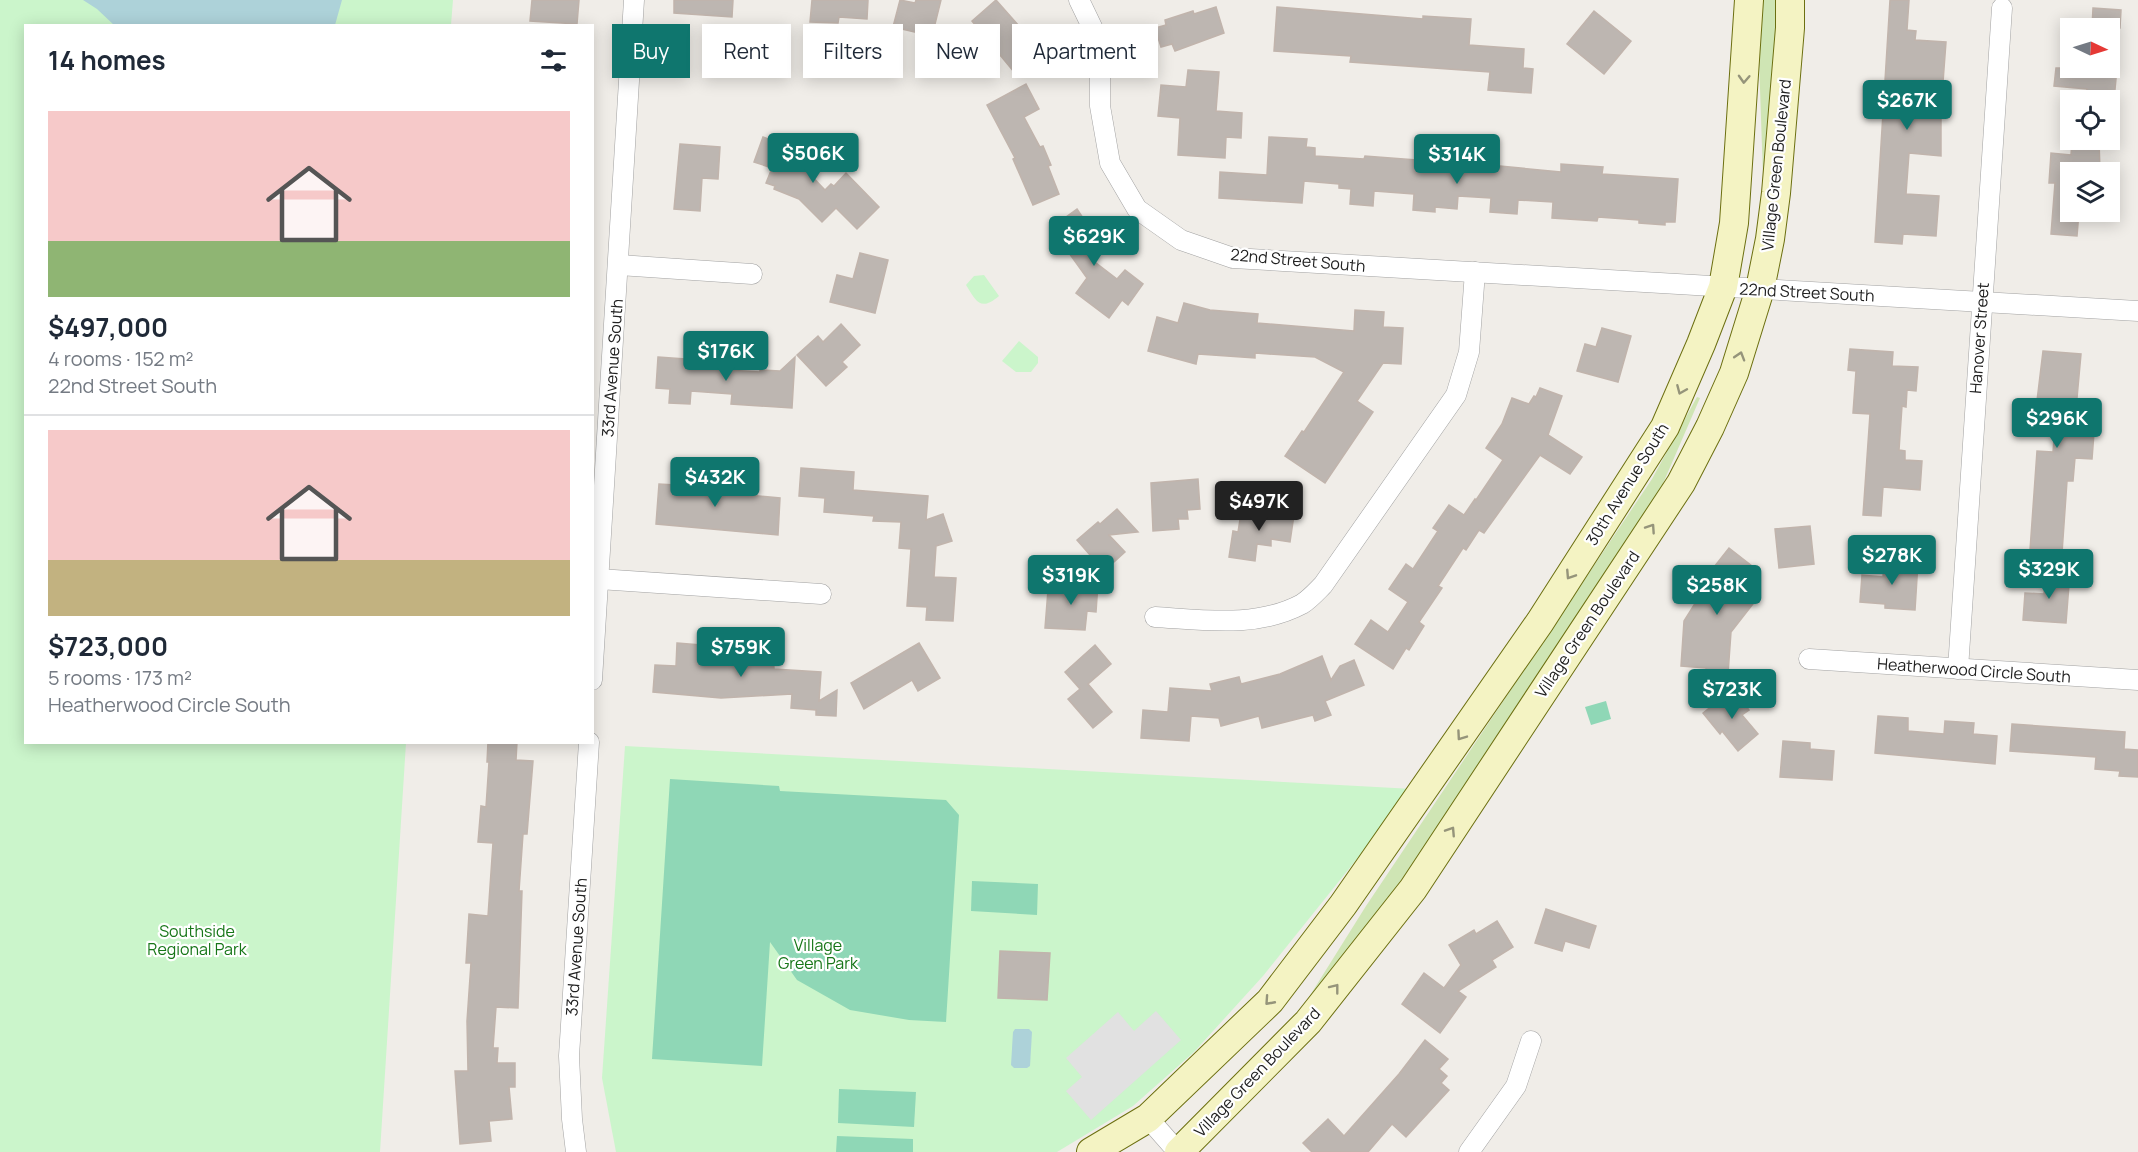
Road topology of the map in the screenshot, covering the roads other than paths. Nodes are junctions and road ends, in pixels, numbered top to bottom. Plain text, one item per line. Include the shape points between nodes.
1 (634, 0) edge
2 (1080, 0) edge
3 (1749, 0) edge
4 (1790, 0) edge
5 (2002, 8) dead end
6 (619, 265) junction
7 (1475, 272) junction
8 (752, 274) dead end
9 (1723, 287) junction
10 (1761, 289) junction
11 (1982, 302) junction
12 (2138, 311) edge
13 (599, 579) junction
14 (821, 594) dead end
15 (1155, 617) dead end
16 (594, 651) edge
17 (1809, 659) dead end
18 (1958, 669) junction
19 (2138, 680) edge
20 (589, 744) edge
21 (1531, 1041) dead end
22 (1148, 1118) junction
23 (576, 1152) edge
24 (1091, 1152) edge
25 (1178, 1152) edge
26 (1469, 1152) edge

1 - 6 street, 33rd Avenue South
2 - 7 street, 22nd Street South via 1093,29 1100,60 1100,106 1110,163 1137,209 1181,240 1233,258
3 -> 9 street, 30th Avenue South via 1734,223
4 - 10 street, Village Green Boulevard via 1776,193
5 - 11 street, Hanover Street
6 - 8 street
6 - 13 street, 33rd Avenue South
7 - 9 street, 22nd Street South
7 - 15 street via 1468,352 1456,395 1323,585 1304,603 1274,616 1237,621
9 - 10 street, 22nd Street South
9 -> 22 street, 30th Avenue South via 1665,427 1540,622 1343,905 1270,1001
10 - 11 street, 22nd Street South
25 -> 10 street, Village Green Boulevard via 1308,1022 1413,890 1681,483 1734,373
11 - 12 street, 22nd Street South
11 - 18 street, Hanover Street
13 - 14 street
13 - 16 street, 33rd Avenue South
17 - 18 street, Heatherwood Circle South
18 - 19 street, Heatherwood Circle South
20 - 23 street, 33rd Avenue South via 569,1056
21 - 26 street via 1516,1086
22 - 24 street
22 - 25 street

